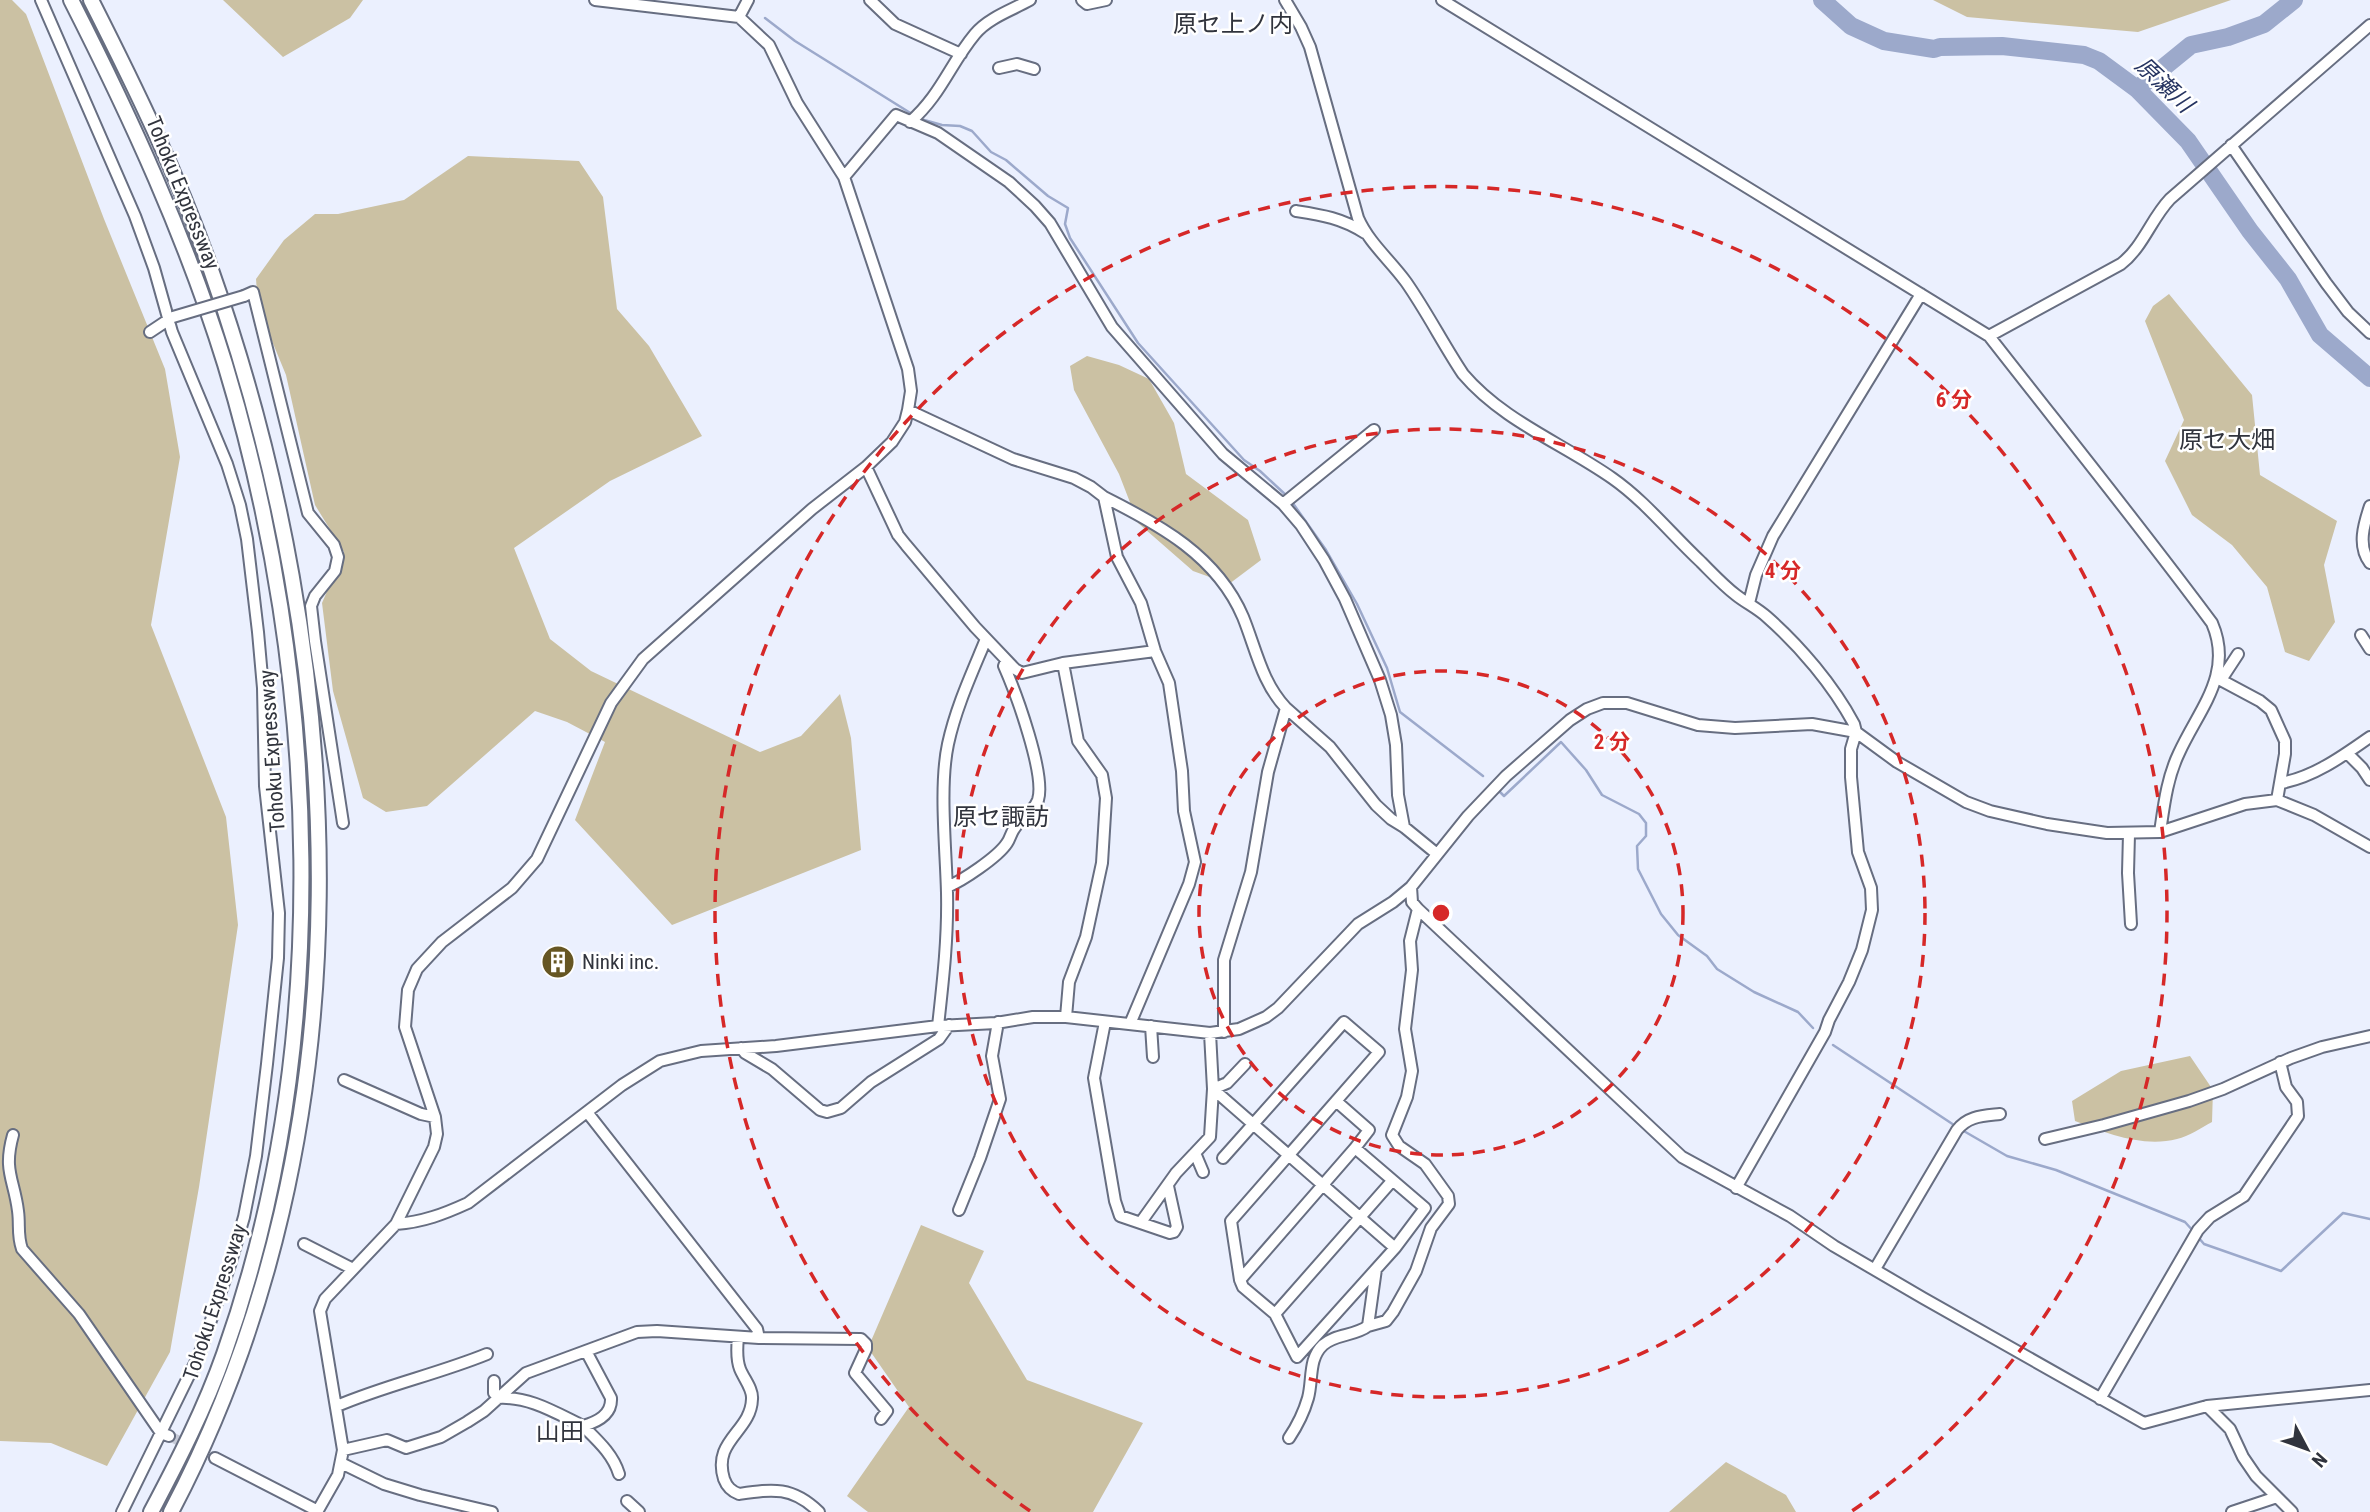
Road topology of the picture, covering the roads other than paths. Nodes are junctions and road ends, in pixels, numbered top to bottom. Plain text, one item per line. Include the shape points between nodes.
1 (41, 0) edge
2 (71, 0) edge
3 (91, 0) edge
4 (602, 0) edge
5 (748, 0) edge
6 (870, 0) edge
7 (1030, 0) edge
8 (1083, 0) edge
9 (1106, 0) edge
10 (1285, 0) edge
11 (1449, 2) edge
12 (739, 17) junction
13 (2370, 24) edge
14 (961, 54) junction
15 (999, 68) dead end
16 (1034, 69) dead end
17 (910, 122) junction
18 (2230, 147) junction
19 (844, 177) junction
20 (1296, 211) dead end
21 (1365, 233) junction
22 (1921, 294) junction
23 (171, 319) junction
24 (150, 332) dead end
25 (2370, 333) edge
26 (1989, 336) junction
27 (908, 410) junction
28 (1374, 430) dead end
29 (866, 467) junction
30 (1104, 497) junction
31 (1287, 499) junction
32 (2370, 506) edge
33 (2370, 563) edge
34 (1749, 603) junction
35 (2361, 635) dead end
36 (986, 639) junction
37 (2370, 649) edge
38 (1155, 651) junction
39 (2238, 654) dead end
40 (1006, 661) junction
41 (1063, 663) junction
42 (2219, 679) junction
43 (1286, 708) junction
44 (1856, 732) junction
45 (2370, 737) edge
46 (2347, 753) junction
47 (2370, 780) edge
48 (2281, 783) junction
49 (2277, 800) junction
50 (343, 823) dead end
51 (1404, 827) junction
52 (2160, 832) junction
53 (2129, 834) junction
54 (2370, 847) edge
55 (1437, 854) junction
56 (947, 887) junction
57 (1411, 887) junction
58 (1418, 909) junction
59 (2131, 924) dead end
60 (1066, 1017) junction
61 (998, 1022) junction
62 (1105, 1022) junction
63 (1130, 1024) junction
64 (944, 1026) junction
65 (1151, 1026) junction
66 (1224, 1032) junction
67 (1210, 1033) junction
68 (2370, 1037) edge
69 (741, 1048) junction
70 (1153, 1058) dead end
71 (2280, 1062) junction
72 (1245, 1065) dead end
73 (344, 1080) dead end
74 (1213, 1089) junction
75 (1336, 1101) junction
76 (587, 1112) junction
77 (2000, 1114) dead end
78 (435, 1117) junction
79 (1253, 1124) junction
80 (13, 1135) dead end
81 (2045, 1139) dead end
82 (1355, 1148) junction
83 (1195, 1153) junction
84 (1288, 1154) junction
85 (1223, 1158) dead end
86 (1203, 1172) dead end
87 (1392, 1181) junction
88 (1168, 1186) junction
89 (1323, 1186) junction
90 (1736, 1188) junction
91 (958, 1210) dead end
92 (1359, 1218) junction
93 (1141, 1222) junction
94 (396, 1224) junction
95 (304, 1244) dead end
96 (1395, 1248) junction
97 (353, 1269) junction
98 (1377, 1269) junction
99 (1875, 1269) junction
100 (1240, 1280) junction
101 (1275, 1314) junction
102 (1368, 1326) junction
103 (738, 1337) junction
104 (759, 1338) junction
105 (586, 1351) junction
106 (488, 1354) dead end
107 (494, 1381) dead end
108 (2370, 1390) edge
109 (498, 1398) junction
110 (2100, 1399) junction
111 (554, 1401) dead end
112 (533, 1403) junction
113 (337, 1406) junction
114 (2207, 1406) junction
115 (881, 1419) dead end
116 (583, 1426) junction
117 (165, 1435) junction
118 (1289, 1438) dead end
119 (343, 1450) junction
120 (215, 1458) tunnel mouth
121 (341, 1463) junction
122 (619, 1474) dead end
123 (2277, 1497) junction
124 (627, 1501) dead end
125 (122, 1512) edge
126 (151, 1512) edge
127 (171, 1512) edge
128 (318, 1512) edge
129 (492, 1512) edge
130 (639, 1512) edge
131 (819, 1512) edge
132 (2232, 1512) edge
133 (2292, 1512) edge

1 - 23 street via 135,216
2 - 126 highway, Tohoku Expressway via 164,195 225,365 277,591 297,766 300,971 278,1157 223,1357
3 - 127 highway, Tohoku Expressway via 180,188 239,356 281,516 295,590 314,764 316,974 295,1159 260,1299 237,1365
4 - 12 street
5 - 12 street
6 - 14 street via 895,24
7 - 14 street via 987,23
8 - 9 street via 1087,4
10 - 21 street via 1310,47
11 - 22 street
12 - 19 street via 769,45 797,103
13 - 18 street
14 - 17 street via 927,107
15 - 16 street via 1017,64
17 - 19 street via 896,115
17 - 31 street via 938,133 1009,182 1035,206 1050,223 1112,327 1223,454
18 - 25 street via 2348,312
18 - 26 street via 2158,212 2138,248 2121,264
19 - 27 street via 908,369 912,391
20 - 21 street via 1332,216
21 - 34 street via 1406,282 1475,387 1615,480
22 - 26 street
22 - 34 street via 1773,536
23 - 24 street
23 - 50 street, bridge via 253,292 309,513 338,557 335,571 311,606
23 - 117 street via 227,464 247,539 279,913 267,1064 244,1217 199,1355
26 - 42 street via 2212,623 2218,642
27 - 29 street via 892,442
27 - 30 street via 1013,459 1074,478
28 - 31 street
29 - 36 street via 898,535
29 - 78 street via 643,659 611,703 537,859 512,888 442,942 417,969 408,990 404,1027
30 - 38 street via 1116,557 1141,603
30 - 43 street via 1171,533 1216,572 1242,614 1274,695
31 - 51 street via 1345,599 1380,680 1396,744
32 - 33 street via 2363,524 2363,546
34 - 44 street via 1783,632 1820,674
35 - 37 street
36 - 40 street
36 - 56 street via 957,708 947,747
38 - 41 street
38 - 63 street via 1169,683 1184,811 1195,862
39 - 42 street
40 - 41 street via 1022,673
40 - 56 street via 1035,762 1038,800 1018,822 1007,844
41 - 60 street via 1078,741 1102,775 1106,799 1100,874 1086,937 1069,982
42 - 48 street via 2271,710 2285,741
42 - 52 street via 2179,752
43 - 51 street via 1330,747 1376,805
43 - 66 street via 1268,772 1251,872 1224,960
44 - 53 street via 1897,762 1990,811
44 - 55 street via 1812,724 1698,725 1627,703 1602,703 1570,720 1506,775
44 - 90 street via 1851,749 1852,787 1858,852 1871,888 1872,910 1862,950 1819,1043
45 - 46 street
46 - 47 street
46 - 48 street
48 - 49 street
49 - 52 street via 2245,803
49 - 54 street
51 - 55 street
52 - 53 street
53 - 59 street
55 - 57 street
56 - 64 street
57 - 58 street via 1412,902
57 - 66 street via 1358,924 1278,1008 1251,1024
58 - 90 street via 1682,1157
58 - 102 street via 1410,941 1412,970 1405,1029 1412,1071 1392,1135 1399,1146 1426,1164 1449,1204 1431,1228 1416,1271 1393,1312 1386,1321
60 - 61 street
60 - 62 street
61 - 64 street
61 - 91 street via 992,1056 1000,1099
62 - 63 street
62 - 93 street via 1094,1078 1115,1201 1120,1216
63 - 65 street
64 - 69 street
64 - 69 street via 939,1039 871,1082 841,1108 827,1112
65 - 67 street
65 - 70 street
66 - 67 street
67 - 74 street
68 - 71 street
69 - 76 street via 660,1061
71 - 81 street via 2189,1101
71 - 110 street via 2286,1087 2299,1110 2292,1126 2244,1196 2210,1217 2190,1241
72 - 74 street via 1227,1083
73 - 78 street
74 - 79 street
74 - 83 street via 1210,1137
75 - 79 street via 1379,1052 1344,1022
75 - 82 street via 1369,1130
75 - 84 street
76 - 94 street via 468,1203 443,1215
76 - 104 street via 757,1329
77 - 99 street via 1972,1118 1960,1127
78 - 94 street via 434,1147
79 - 84 street
79 - 85 street
80 - 117 street via 8,1153 10,1179 22,1249 79,1314
82 - 87 street
82 - 89 street
83 - 86 street
83 - 88 street
84 - 89 street
84 - 100 street via 1231,1221
87 - 92 street
87 - 96 street via 1424,1208
88 - 93 street
88 - 93 street via 1177,1227 1174,1232
89 - 92 street
89 - 100 street
90 - 99 street
92 - 96 street
92 - 101 street
94 - 97 street
95 - 97 street
96 - 98 street
97 - 113 street via 320,1311
98 - 101 street via 1297,1357
98 - 102 street
99 - 110 street
100 - 101 street
102 - 118 street via 1336,1337 1314,1357 1308,1396
103 - 104 street
103 - 105 street via 637,1332
103 - 131 street via 738,1366 752,1402 724,1450 725,1482 739,1494 790,1492
104 - 115 street via 861,1339 866,1349 855,1373 887,1411
105 - 109 street via 526,1373
105 - 116 street via 612,1407 605,1416
106 - 113 street
107 - 109 street
108 - 114 street
109 - 112 street
109 - 119 street via 441,1437 406,1448 387,1440
110 - 114 street via 2144,1423
111 - 112 street
112 - 116 street
113 - 119 street
114 - 123 street via 2230,1429 2256,1476
116 - 122 street via 608,1453
117 - 125 street
119 - 121 street
120 - 128 street
121 - 128 street
121 - 129 street via 384,1484
123 - 132 street
123 - 133 street
124 - 130 street

